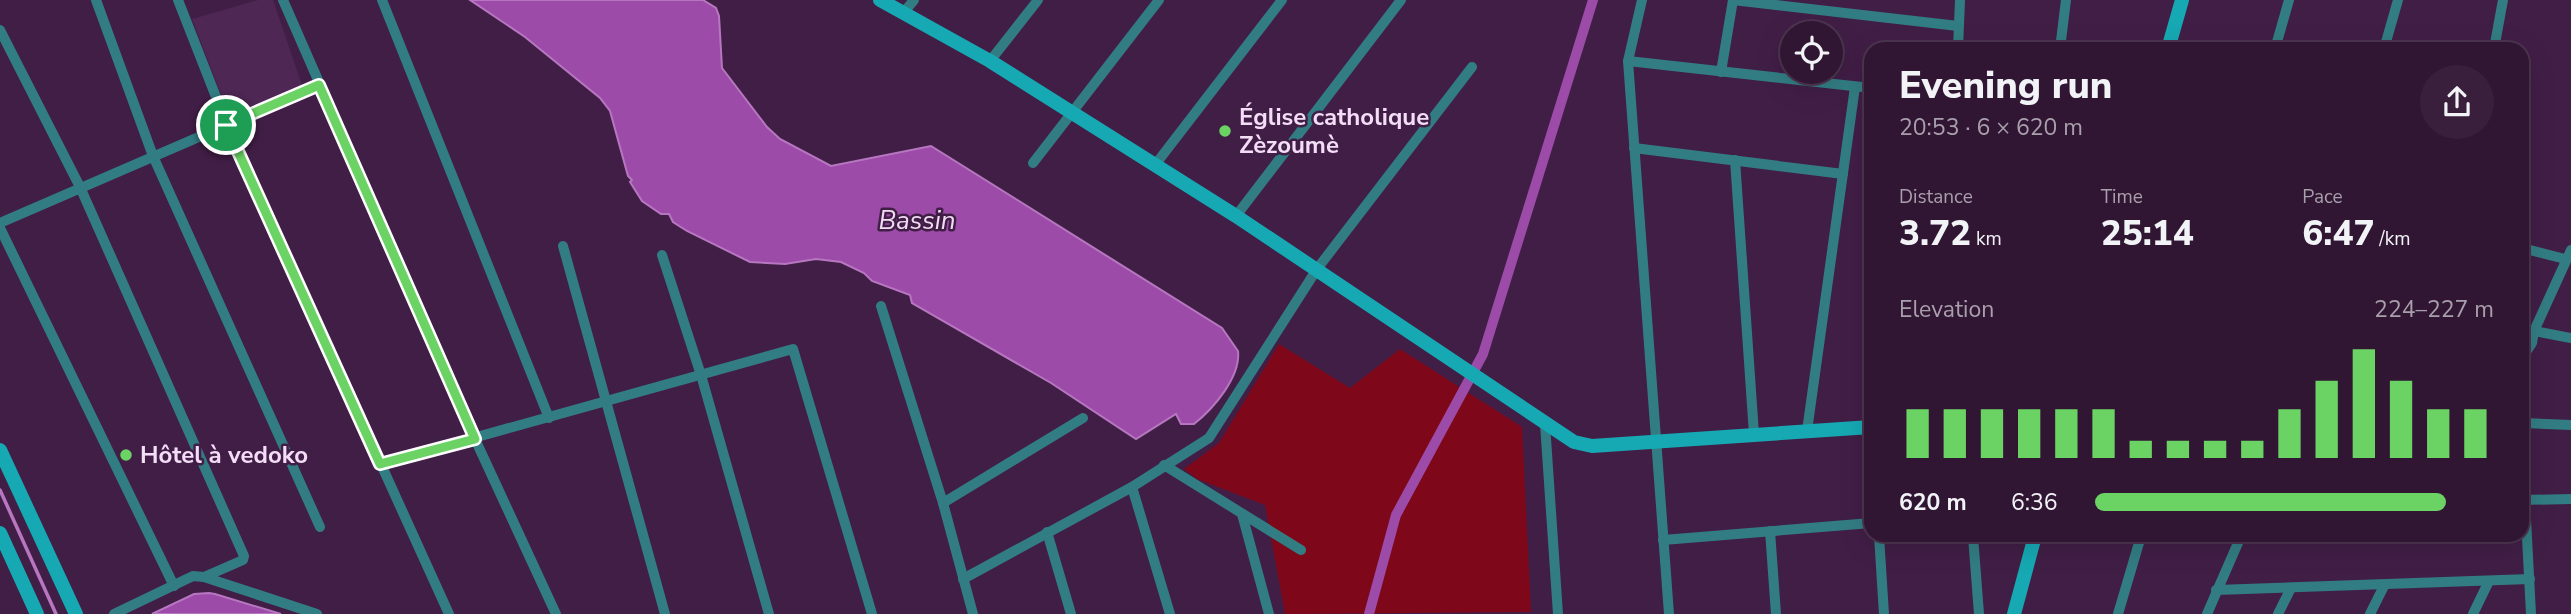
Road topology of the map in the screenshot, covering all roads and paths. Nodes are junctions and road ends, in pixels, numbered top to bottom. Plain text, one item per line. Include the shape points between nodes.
1 (96, 0) edge
2 (178, 0) edge
3 (283, 0) edge
4 (382, 0) edge
5 (880, 0) edge
6 (914, 0) edge
7 (1038, 0) edge
8 (1159, 0) edge
9 (1282, 0) edge
10 (1401, 0) edge
11 (1642, 0) edge
12 (1733, 0) edge
13 (1960, 0) edge
14 (2066, 0) edge
15 (2182, 0) edge
16 (2289, 0) edge
17 (2398, 0) edge
18 (2503, 0) edge
19 (1810, 4) edge
20 (904, 12) junction
21 (1958, 26) junction
22 (0, 30) edge
23 (1958, 42) edge
24 (2061, 42) edge
25 (2171, 42) edge
26 (2277, 42) edge
27 (2386, 42) edge
28 (2495, 42) edge
29 (989, 61) junction
30 (1628, 61) junction
31 (1472, 67) dead end
32 (1721, 72) junction
33 (319, 85) junction
34 (1855, 87) junction
35 (1864, 88) edge
36 (1071, 111) junction
37 (226, 125) junction
38 (1634, 148) junction
39 (153, 156) junction
40 (1735, 160) junction
41 (1033, 163) dead end
42 (1155, 164) junction
43 (1843, 174) junction
44 (80, 187) junction
45 (1236, 216) junction
46 (0, 223) edge
47 (0, 228) edge
48 (563, 246) dead end
49 (2529, 249) edge
50 (2568, 254) edge
51 (662, 255) dead end
52 (1317, 269) junction
53 (881, 306) dead end
54 (2534, 331) junction
55 (2571, 338) edge
56 (2529, 348) edge
57 (701, 375) junction
58 (608, 401) junction
59 (549, 418) junction
60 (1083, 418) dead end
61 (2529, 423) edge
62 (1545, 424) junction
63 (2571, 425) edge
64 (1864, 427) edge
65 (1807, 431) junction
66 (1754, 434) junction
67 (475, 439) junction
68 (1655, 442) junction
69 (0, 450) edge
70 (380, 464) junction
71 (1164, 465) junction
72 (1132, 487) junction
73 (2571, 499) edge
74 (2529, 500) edge
75 (943, 503) junction
76 (1242, 513) junction
77 (1864, 524) edge
78 (320, 527) dead end
79 (1770, 531) junction
80 (1047, 532) junction
81 (0, 534) edge
82 (1662, 540) junction
83 (1879, 542) edge
84 (1973, 542) edge
85 (2033, 542) edge
86 (2139, 542) edge
87 (2238, 542) edge
88 (2527, 542) edge
89 (1301, 551) dead end
90 (204, 577) junction
91 (963, 579) junction
92 (2530, 579) junction
93 (2489, 581) junction
94 (2385, 584) junction
95 (174, 586) junction
96 (2291, 588) junction
97 (2217, 590) junction
98 (37, 614) edge
99 (76, 614) edge
100 (114, 614) edge
101 (317, 614) edge
102 (449, 614) edge
103 (556, 614) edge
104 (665, 614) edge
105 (769, 614) edge
106 (872, 614) edge
107 (973, 614) edge
108 (1071, 614) edge
109 (1170, 614) edge
110 (1269, 614) edge
111 (1558, 614) edge
112 (1669, 614) edge
113 (1776, 614) edge
114 (1884, 614) edge
115 (1979, 614) edge
116 (2014, 614) edge
117 (2118, 614) edge
118 (2207, 614) edge
119 (2278, 614) edge
120 (2370, 614) edge
121 (2473, 614) edge
122 (2531, 614) edge

1 - 39 street
2 - 37 street
3 - 33 street
4 - 59 street
5 - 20 street
6 - 20 street
7 - 29 street
8 - 36 street
9 - 42 street
10 - 45 street
11 - 30 street
12 - 19 street
12 - 32 street
13 - 21 street
14 - 24 street
15 - 25 street
16 - 26 street
17 - 27 street
18 - 28 street
19 - 21 street
20 - 29 street
21 - 23 street
22 - 44 street
29 - 36 street
30 - 32 street
30 - 38 street
31 - 52 street
32 - 34 street
33 - 37 street
33 - 67 street
34 - 35 street
34 - 43 street
36 - 41 street
36 - 42 street
37 - 39 street
37 - 70 street
38 - 40 street
38 - 68 street
39 - 44 street
39 - 78 street
40 - 43 street
40 - 66 street
42 - 45 street
43 - 65 street
44 - 46 street
44 - 90 street via 244,555 243,560
45 - 52 street
47 - 95 street
48 - 58 street
49 - 50 street
50 - 54 street
51 - 57 street
52 - 62 street
52 - 71 street via 1209,438
53 - 75 street
54 - 55 street
54 - 56 street
57 - 58 street
57 - 105 street
57 - 106 street via 793,349
58 - 59 street
58 - 104 street
59 - 67 street
60 - 75 street
61 - 63 street
62 - 68 street via 1582,445
62 - 111 street
64 - 65 street
65 - 66 street
66 - 68 street
67 - 70 street
67 - 103 street
68 - 82 street
69 - 99 street
70 - 102 street
71 - 72 street
71 - 76 street
72 - 80 street
72 - 109 street
73 - 74 street
75 - 91 street
76 - 89 street
76 - 110 street
77 - 79 street
79 - 82 street
79 - 113 street
80 - 91 street
80 - 108 street
81 - 98 street
82 - 112 street
83 - 114 street
84 - 115 street
85 - 116 street
86 - 117 street
87 - 97 street
88 - 92 street
90 - 95 street via 193,576
90 - 101 street
91 - 107 street
92 - 93 street
92 - 122 street
93 - 94 street
93 - 121 street
94 - 96 street
94 - 120 street
95 - 100 street
96 - 97 street
96 - 119 street
97 - 118 street

